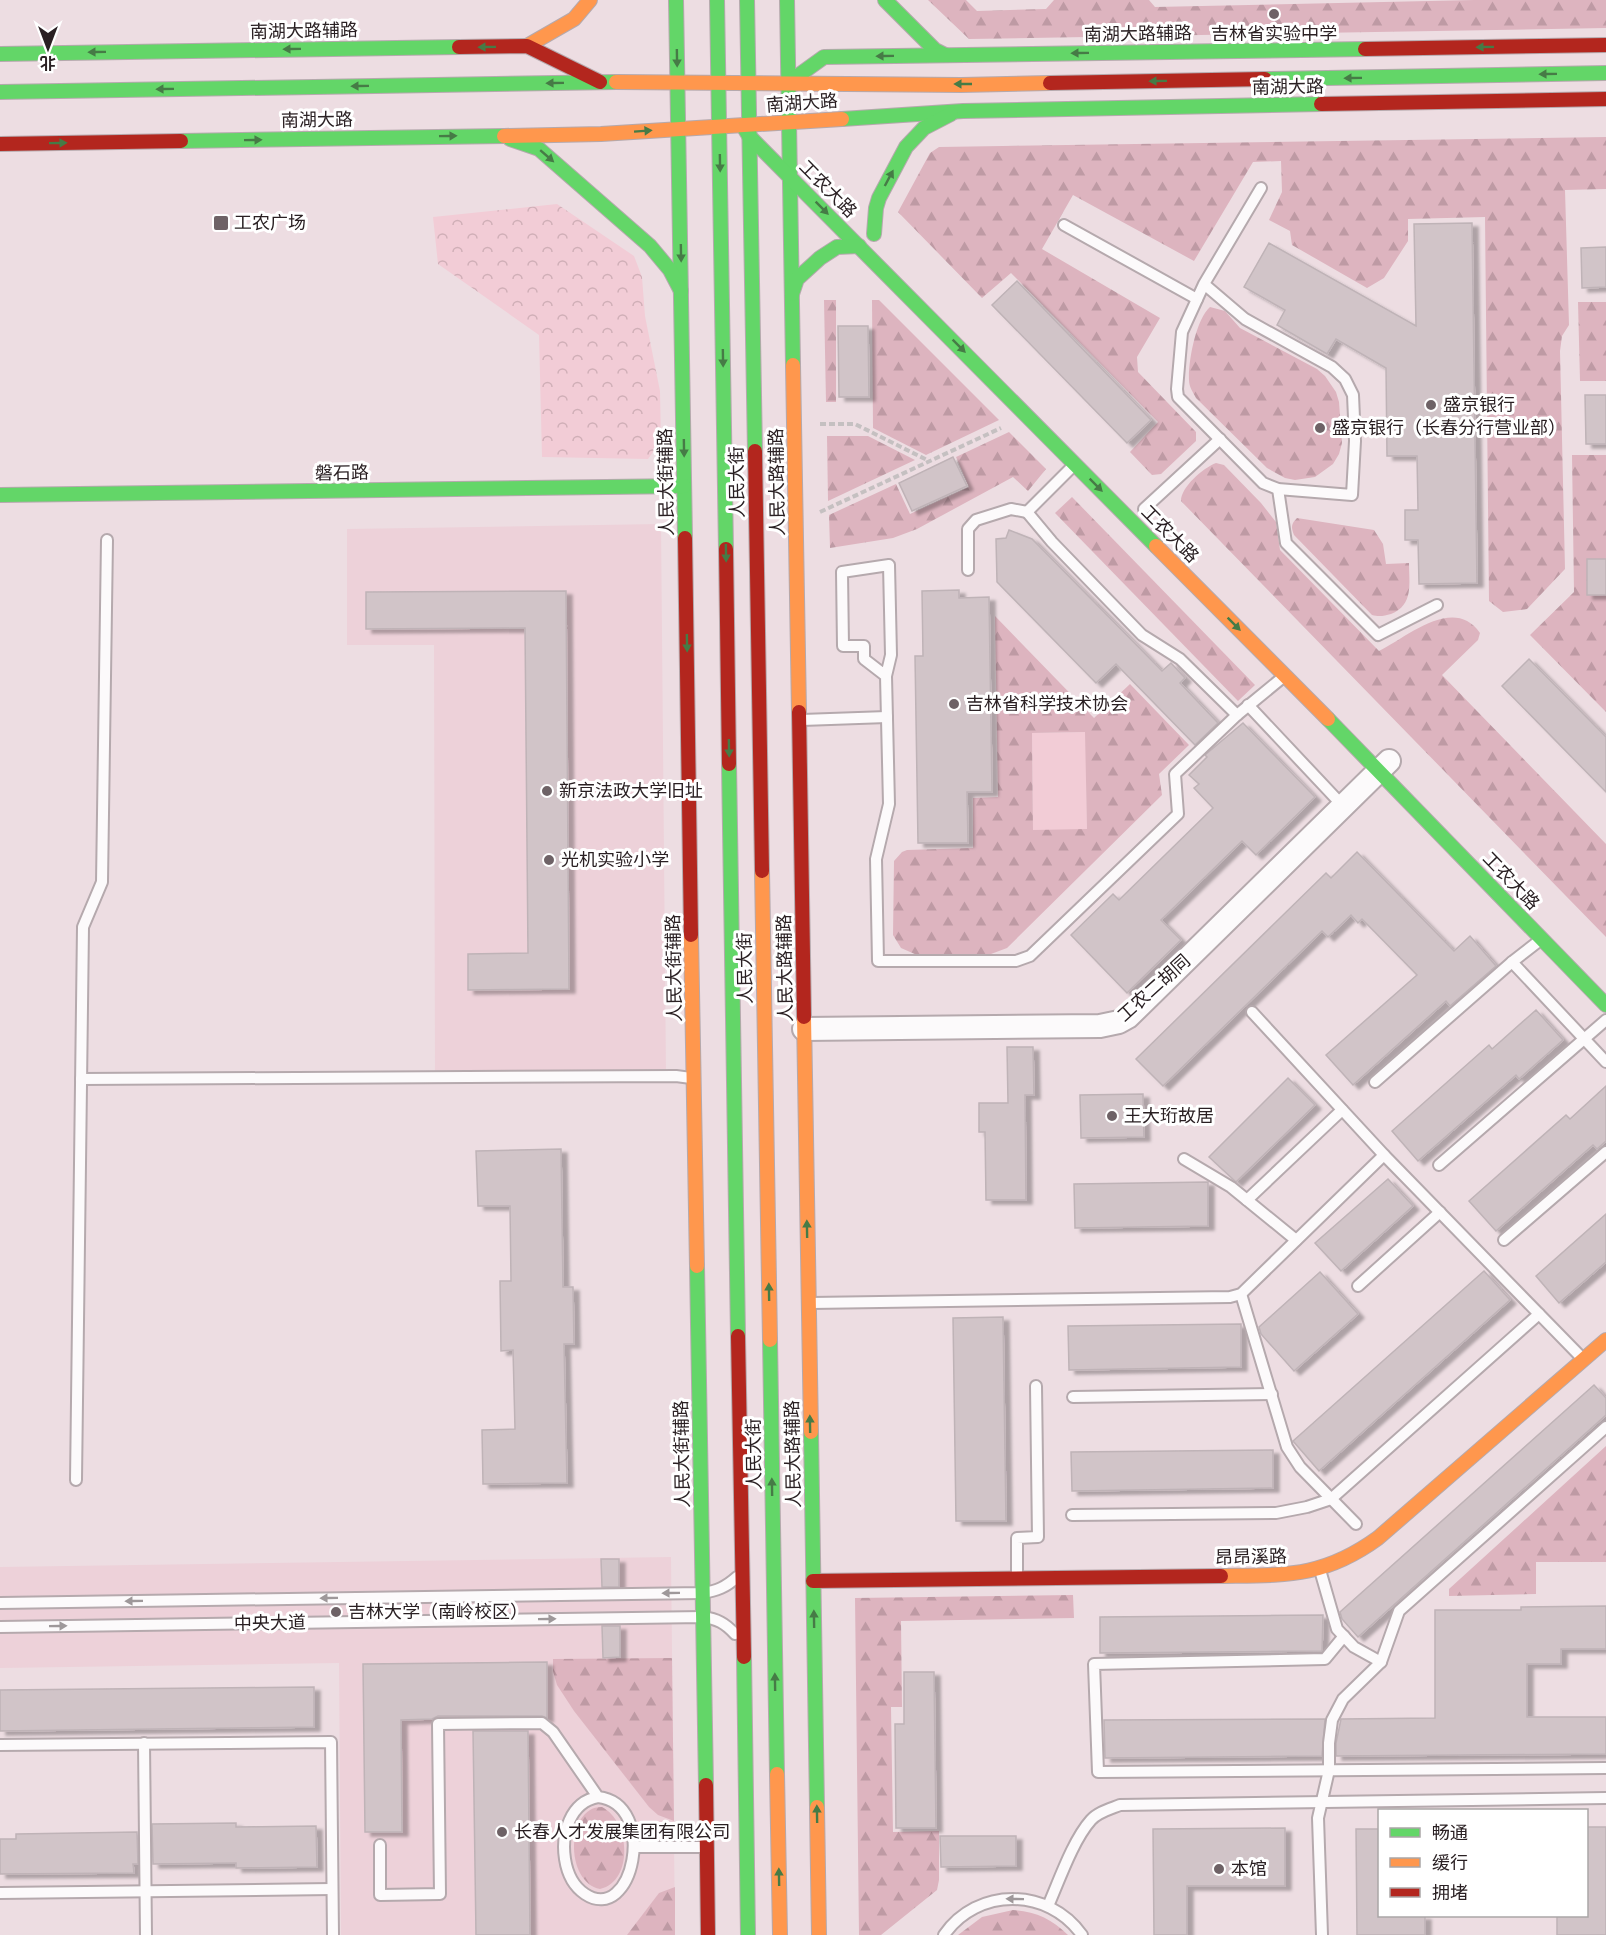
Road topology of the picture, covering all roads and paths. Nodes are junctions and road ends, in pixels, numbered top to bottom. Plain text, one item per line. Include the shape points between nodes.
1 (590, 0) edge
2 (676, 0) edge
3 (717, 0) edge
4 (747, 0) edge
5 (787, 0) edge
6 (885, 0) edge
7 (1606, 45) edge
8 (527, 46) junction
9 (0, 54) edge
10 (945, 55) junction
11 (1606, 73) edge
12 (600, 82) junction
13 (678, 83) junction
14 (718, 83) junction
15 (748, 83) junction
16 (788, 84) junction
17 (0, 92) edge
18 (1606, 99) edge
19 (963, 111) junction
20 (741, 121) junction
21 (789, 122) junction
22 (771, 123) junction
23 (719, 126) junction
24 (679, 129) junction
25 (493, 136) junction
26 (0, 144) edge
27 (789, 147) junction
28 (804, 162) dead end
29 (790, 177) junction
30 (1261, 188) dead end
31 (858, 217) dead end
32 (1064, 225) dead end
33 (860, 246) junction
34 (1204, 284) junction
35 (681, 291) junction
36 (792, 294) junction
37 (1197, 299) junction
38 (813, 424) dead end
39 (1002, 428) dead end
40 (1220, 439) junction
41 (930, 461) junction
42 (1075, 464) junction
43 (684, 486) junction
44 (1278, 489) junction
45 (0, 495) edge
46 (1144, 509) dead end
47 (1027, 512) junction
48 (814, 515) dead end
49 (107, 540) dead end
50 (968, 570) dead end
51 (1437, 605) dead end
52 (886, 676) junction
53 (1285, 676) junction
54 (1248, 705) junction
55 (1237, 715) junction
56 (887, 717) junction
57 (799, 720) junction
58 (1388, 763) junction
59 (1343, 806) junction
60 (1542, 939) junction
61 (1512, 962) junction
62 (1606, 1005) edge
63 (1252, 1012) dead end
64 (1606, 1020) edge
65 (804, 1029) junction
66 (1584, 1039) junction
67 (1606, 1062) edge
68 (81, 1079) junction
69 (694, 1079) junction
70 (1375, 1082) dead end
71 (1342, 1110) junction
72 (1606, 1152) edge
73 (1384, 1155) junction
74 (1184, 1159) dead end
75 (1439, 1166) dead end
76 (1247, 1200) junction
77 (1440, 1212) junction
78 (1296, 1240) junction
79 (1504, 1240) dead end
80 (1358, 1286) dead end
81 (1241, 1294) junction
82 (808, 1304) junction
83 (1539, 1314) junction
84 (1603, 1348) edge
85 (1584, 1359) junction
86 (1035, 1386) dead end
87 (1272, 1394) junction
88 (1073, 1397) dead end
89 (1606, 1427) edge
90 (76, 1480) dead end
91 (1331, 1499) junction
92 (1072, 1515) dead end
93 (1356, 1524) dead end
94 (742, 1569) junction
95 (1320, 1570) junction
96 (1017, 1578) junction
97 (813, 1581) junction
98 (702, 1593) junction
99 (0, 1603) edge
100 (703, 1617) junction
101 (0, 1627) edge
102 (1344, 1636) junction
103 (743, 1648) junction
104 (1381, 1662) junction
105 (144, 1743) junction
106 (0, 1745) edge
107 (1606, 1768) edge
108 (1329, 1770) junction
109 (598, 1797) junction
110 (1606, 1798) edge
111 (1322, 1802) junction
112 (380, 1845) dead end
113 (707, 1846) junction
114 (634, 1847) junction
115 (332, 1889) junction
116 (145, 1891) junction
117 (0, 1893) edge
118 (1048, 1906) junction
119 (146, 1935) edge
120 (333, 1935) edge
121 (708, 1935) edge
122 (748, 1935) edge
123 (780, 1935) edge
124 (819, 1935) edge
125 (944, 1935) edge
126 (1082, 1935) edge
127 (1322, 1935) edge

1 - 8 main road via 574,19
2 -> 13 main road, 人民大街辅路
3 - 14 main road, 人民大街
4 - 15 main road, 人民大街
5 - 16 main road, 人民大路辅路
6 - 10 main road via 935,50
7 -> 10 main road, 南湖大路辅路
8 -> 9 main road, 南湖大路辅路
8 - 12 main road, 南湖大路辅路
10 -> 16 main road, 南湖大路辅路 via 824,57
11 -> 16 main road, 南湖大路
12 - 13 main road, 南湖大路
12 -> 17 main road, 南湖大路
13 - 14 main road, 南湖大路
13 - 24 main road, 人民大街辅路
14 - 15 main road, 南湖大路
14 - 20 main road, 工农大路
14 - 23 main road, 人民大街
15 - 16 main road, 南湖大路
15 - 20 main road, 人民大街
15 - 22 main road, 工农大路
16 - 21 main road, 人民大路辅路
18 - 19 main road, 南湖大路
19 - 21 main road, 南湖大路
31 -> 19 main road, 工农大路 via 878,238 879,198 910,139 935,119
20 - 22 main road, 南湖大路
20 - 23 main road, 南湖大路
20 - 29 main road, 工农大路
123 -> 20 main road, 人民大街
21 - 22 main road, 南湖大路
21 - 27 main road, 人民大路辅路
22 - 27 main road, 工农大路
23 - 24 main road, 南湖大路
23 -> 94 main road, 人民大街
25 -> 24 main road, 南湖大路
24 -> 35 main road, 人民大街辅路
26 -> 25 main road, 南湖大路
25 -> 35 main road via 539,149 650,246
27 - 28 main road, 工农大路
27 - 29 main road, 人民大路辅路
29 -> 33 main road, 工农大路
29 - 36 main road, 人民大路辅路
30 - 34 lane
32 - 37 lane
33 - 36 main road via 837,247 820,258 797,279
33 -> 42 main road, 工农大路
34 - 37 lane
34 - 44 lane via 1245,319 1332,367 1345,379 1353,395 1352,495
35 -> 43 main road, 人民大街辅路
36 - 57 main road, 人民大路辅路
37 - 40 lane via 1182,332 1178,397
38 - 41 path via 855,424
39 - 41 path
40 - 44 lane via 1263,483
40 - 46 lane
41 - 48 path
42 - 47 lane
42 -> 53 main road, 工农大路
43 - 45 main road, 磐石路
43 -> 69 main road, 人民大街辅路
44 - 51 lane via 1286,543 1378,635
47 - 50 lane via 1011,509 976,520 968,530
47 - 55 lane via 1142,635 1180,659
49 - 68 lane via 102,882 83,927
52 - 52 lane via 891,655 889,565 842,572 843,646 864,646 864,658
52 - 56 lane
53 - 54 lane
53 - 58 main road, 工农大路
54 - 55 lane
54 - 59 lane
55 - 56 lane via 1175,774 1178,814 1030,956 1016,961 878,961 876,859 889,804
56 - 57 lane
57 - 65 main road, 人民大路辅路
58 - 59 street, 工农二胡同
58 - 60 main road, 工农大路
59 - 65 street, 工农二胡同 via 1119,1022 1100,1026
60 - 61 lane
60 - 62 main road, 工农大路
61 - 66 lane
61 - 70 lane
63 - 71 lane
64 - 66 lane
82 -> 65 main road, 人民大路辅路
66 - 67 lane
66 - 75 lane
68 - 69 lane
68 - 90 lane
69 - 98 main road, 人民大街辅路
71 - 73 lane
71 - 76 lane
72 - 79 lane
73 - 77 lane
73 - 78 lane
74 - 76 lane
76 - 78 lane
77 - 80 lane
77 - 83 lane
78 - 81 lane
81 - 82 lane
81 - 87 lane
97 -> 82 main road, 人民大路辅路
83 - 85 lane
83 - 91 lane
84 - 85 main road, 昂昂溪路
85 - 95 main road, 昂昂溪路 via 1378,1538 1360,1552
86 - 96 lane via 1038,1538 1017,1538
87 - 88 lane
87 - 91 lane via 1287,1447
89 - 104 lane via 1400,1611
91 - 92 lane via 1276,1512
91 - 93 lane
94 - 98 lane, 中央大道 via 726,1586
94 - 103 main road, 人民大街
95 - 96 main road, 昂昂溪路 via 1279,1575
95 - 102 lane via 1337,1629
96 - 97 main road, 昂昂溪路
124 -> 97 main road, 人民大路辅路
98 -> 99 lane, 中央大道
98 - 100 main road, 人民大街辅路
101 -> 100 lane, 中央大道
100 - 103 lane, 中央大道 via 717,1619 727,1626
100 - 113 main road, 人民大街辅路
102 - 104 lane via 1354,1647
102 - 108 lane via 1325,1659 1094,1664 1098,1772
103 - 122 main road, 人民大街
104 - 108 lane via 1343,1699 1332,1720
105 - 106 lane
105 - 115 lane via 331,1742
105 - 116 lane
107 - 108 lane
108 - 111 lane
109 - 112 lane via 553,1732 542,1723 438,1724 440,1894 380,1895
109 - 114 lane via 612,1801 623,1812
109 - 114 lane via 579,1806 566,1829 565,1858 575,1884 593,1898 613,1895 628,1876
110 - 111 lane
111 - 118 lane via 1120,1805 1092,1819 1079,1836
111 - 127 lane via 1318,1818
113 - 114 lane
113 - 121 main road, 人民大街辅路
115 - 116 lane
115 - 120 lane
116 - 117 lane
116 - 119 lane
118 -> 125 lane via 1025,1899 988,1902 966,1912
118 - 126 lane via 1069,1919

